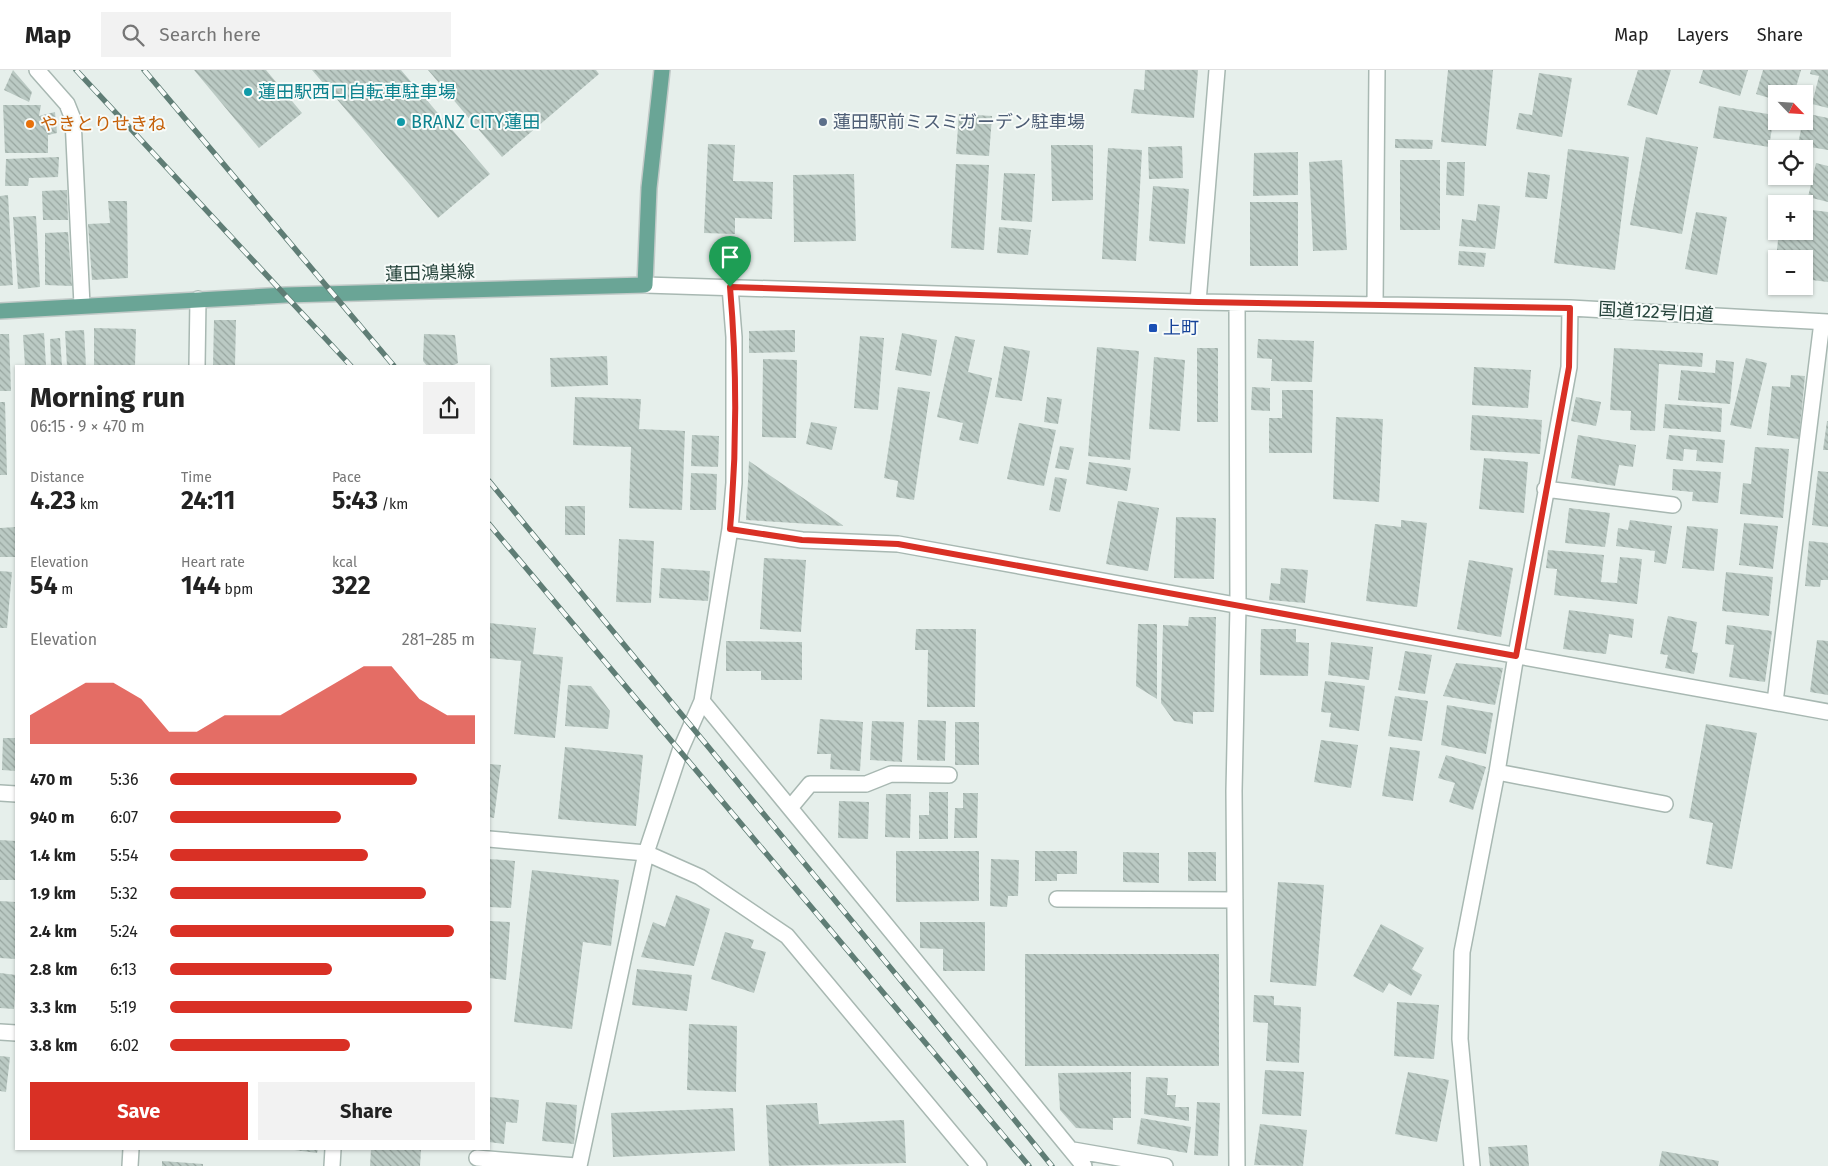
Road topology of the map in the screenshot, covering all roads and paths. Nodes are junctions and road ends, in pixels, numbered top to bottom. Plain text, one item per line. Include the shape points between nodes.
1 (37, 70) edge
2 (662, 70) edge
3 (1216, 70) edge
4 (1377, 70) edge
5 (645, 285) junction
6 (730, 287) junction
7 (198, 299) junction
8 (1198, 302) junction
9 (1237, 303) junction
10 (82, 305) junction
11 (1375, 305) junction
12 (1570, 308) junction
13 (0, 311) edge
14 (1825, 322) edge
15 (197, 365) edge
16 (1546, 489) junction
17 (1673, 505) dead end
18 (730, 529) junction
19 (1238, 606) junction
20 (1516, 656) junction
21 (702, 701) junction
22 (1775, 702) junction
23 (1828, 712) edge
24 (1497, 772) junction
25 (949, 775) dead end
26 (0, 793) edge
27 (15, 794) edge
28 (1665, 804) dead end
29 (790, 808) junction
30 (490, 839) edge
31 (646, 853) junction
32 (1057, 900) dead end
33 (1235, 900) junction
34 (0, 1032) edge
35 (15, 1033) edge
36 (131, 1150) edge
37 (333, 1150) edge
38 (1073, 1150) junction
39 (477, 1158) dead end
40 (130, 1166) edge
41 (332, 1166) edge
42 (577, 1166) edge
43 (979, 1166) edge
44 (1084, 1166) edge
45 (1165, 1166) edge
46 (1237, 1166) edge
47 (1472, 1166) edge

1 - 10 street via 67,104 73,119
2 - 5 main road via 649,188
3 - 8 street
4 - 11 street
5 - 6 street, 国道122号旧道
5 - 7 main road, 蓮田鴻巣線
6 - 8 street, 国道122号旧道
6 - 18 street via 736,433
7 - 10 main road, 蓮田鴻巣線
7 - 15 street
8 - 9 street, 国道122号旧道
9 - 11 street, 国道122号旧道
9 - 19 street
10 - 13 main road, 蓮田鴻巣線
11 - 12 street, 国道122号旧道
12 - 14 street, 国道122号旧道
12 - 16 street via 1569,367
14 - 22 street
16 - 17 street
16 - 20 street
18 - 19 street via 802,540 898,544
18 - 21 street
19 - 20 street
19 - 33 street
20 - 22 street
20 - 24 street
21 - 29 street
21 - 31 street via 680,751
22 - 23 street
24 - 28 street
24 - 47 street via 1462,952 1460,1038
25 - 29 street via 891,774 866,784 810,784
26 - 27 street
29 - 38 street
30 - 31 street
31 - 42 street
31 - 43 street via 700,876 788,936
32 - 33 street
33 - 46 street
34 - 35 street
36 - 40 street
37 - 41 street
38 - 44 street
38 - 45 street
39 - 42 street

